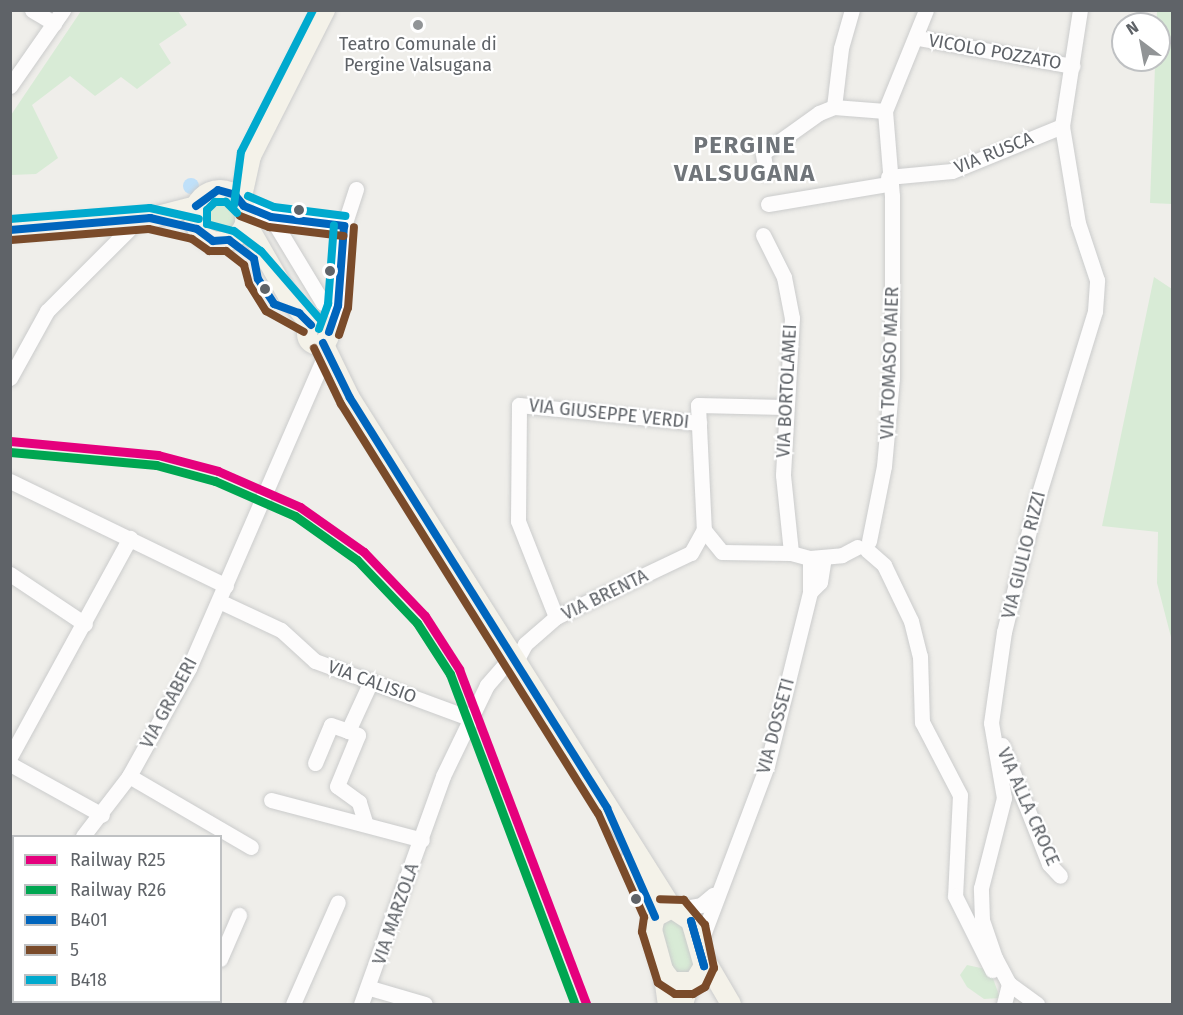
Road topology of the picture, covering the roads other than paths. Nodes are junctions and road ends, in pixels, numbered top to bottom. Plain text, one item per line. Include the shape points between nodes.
1 (32, 10) edge
2 (325, 10) edge
3 (852, 10) edge
4 (926, 10) edge
5 (1080, 10) edge
6 (58, 17) edge
7 (918, 38) junction
8 (1072, 66) junction
9 (10, 86) edge
10 (834, 107) junction
11 (885, 111) junction
12 (1062, 126) junction
13 (251, 156) junction
14 (766, 173) dead end
15 (888, 181) junction
16 (356, 189) dead end
17 (224, 190) junction
18 (768, 204) dead end
19 (196, 206) junction
20 (244, 209) junction
21 (271, 217) junction
22 (145, 218) junction
23 (344, 226) junction
24 (198, 229) junction
25 (10, 230) edge
26 (763, 235) dead end
27 (229, 240) junction
28 (288, 296) junction
29 (338, 306) junction
30 (322, 339) junction
31 (10, 378) edge
32 (784, 407) junction
33 (699, 423) junction
34 (10, 481) edge
35 (704, 530) junction
36 (130, 538) junction
37 (864, 546) junction
38 (791, 553) junction
39 (817, 558) junction
40 (10, 574) edge
41 (226, 586) junction
42 (219, 601) junction
43 (556, 617) junction
44 (85, 624) junction
45 (515, 653) junction
46 (371, 681) junction
47 (469, 718) junction
48 (348, 731) junction
49 (995, 739) junction
50 (10, 757) edge
51 (315, 763) dead end
52 (10, 764) edge
53 (129, 776) junction
54 (271, 800) dead end
55 (102, 815) junction
56 (365, 822) junction
57 (85, 835) edge
58 (422, 840) junction
59 (251, 847) dead end
60 (1060, 876) dead end
61 (719, 888) junction
62 (338, 902) dead end
63 (669, 911) junction
64 (239, 915) dead end
65 (702, 950) junction
66 (222, 954) edge
67 (663, 970) junction
68 (693, 982) junction
69 (1009, 984) junction
70 (370, 987) junction
71 (727, 998) edge
72 (293, 1005) edge
73 (361, 1005) edge
74 (425, 1005) edge
75 (668, 1005) edge
76 (683, 1005) edge
77 (1004, 1005) edge
78 (1037, 1005) edge

1 - 6 street
2 - 13 main road
3 - 10 street via 841,48
4 - 7 street
5 - 8 street, VIA GIULIO RIZZI
6 - 9 street
7 - 8 street, VICOLO POZZATO
7 - 11 street
8 - 12 street, VIA GIULIO RIZZI
10 - 11 street
10 - 14 street via 763,153
11 - 15 street, VIA TOMASO MAIER
12 - 15 street, VIA RUSCA via 952,171
12 - 49 street, VIA GIULIO RIZZI via 1078,223 1097,280 1095,311 1036,503 1004,632 991,723
13 - 17 main road
13 - 20 main road
15 - 18 street, VIA RUSCA
15 - 37 street, VIA TOMASO MAIER via 892,378 884,466
16 - 23 street, VIA GRABERI
17 - 19 main road via 204,195
17 - 20 main road
19 - 22 main road
19 - 24 main road
20 - 21 street
20 - 27 main road
20 - 28 main road
21 - 23 street
21 - 29 street via 323,303
22 - 24 main road
22 - 25 main road
22 - 31 street via 47,311
23 - 29 street, VIA GRABERI
24 - 27 main road via 213,241
26 - 32 street, VIA BORTOLAMEI via 784,277 792,318
27 - 28 main road via 254,259
28 - 30 main road
29 - 30 street, VIA GRABERI
30 - 41 street, VIA GRABERI
30 - 45 main road
32 - 33 street via 698,405
32 - 38 street, VIA BORTOLAMEI via 785,527
33 - 35 street
33 - 43 street, VIA GIUSEPPE VERDI via 519,405 518,521
34 - 36 street
35 - 38 street via 722,552
35 - 43 street, VIA BRENTA via 699,546
36 - 41 street
36 - 44 street
37 - 39 street
37 - 69 street via 884,565 911,621 920,656 922,722 960,795 955,896 999,982
38 - 39 street
39 - 61 street, VIA DOSSETI via 767,766
40 - 44 street
41 - 42 street, VIA GRABERI
42 - 46 street, VIA CALISIO via 281,630 315,661
42 - 53 street, VIA GRABERI
43 - 45 street, VIA BRENTA
44 - 50 street
45 - 47 street, VIA MARZOLA
45 - 63 main road
46 - 47 street, VIA CALISIO
46 - 48 street
47 - 58 street, VIA MARZOLA
48 - 51 street via 331,725
48 - 56 street via 358,735 337,786 359,802
49 - 60 street, VIA ALLA CROCE via 1005,747 1050,864
49 - 69 street, VIA GIULIO RIZZI via 1004,798 981,888 981,920
52 - 55 street
53 - 55 street, VIA GRABERI
53 - 59 street
54 - 56 street, VIA MARZOLA via 352,826
55 - 57 street, VIA GRABERI
56 - 58 street, VIA MARZOLA
58 - 70 street, VIA MARZOLA
61 - 63 street via 701,905
61 - 65 street, VIA DOSSETI
62 - 72 street
63 - 65 main road
63 - 67 main road via 652,930
64 - 66 street
65 - 68 main road
65 - 71 main road
67 - 68 main road via 672,982
67 - 75 main road
68 - 71 main road
68 - 76 main road
69 - 77 street
69 - 78 street
70 - 73 street, VIA MARZOLA
70 - 74 street, VIA MARZOLA

